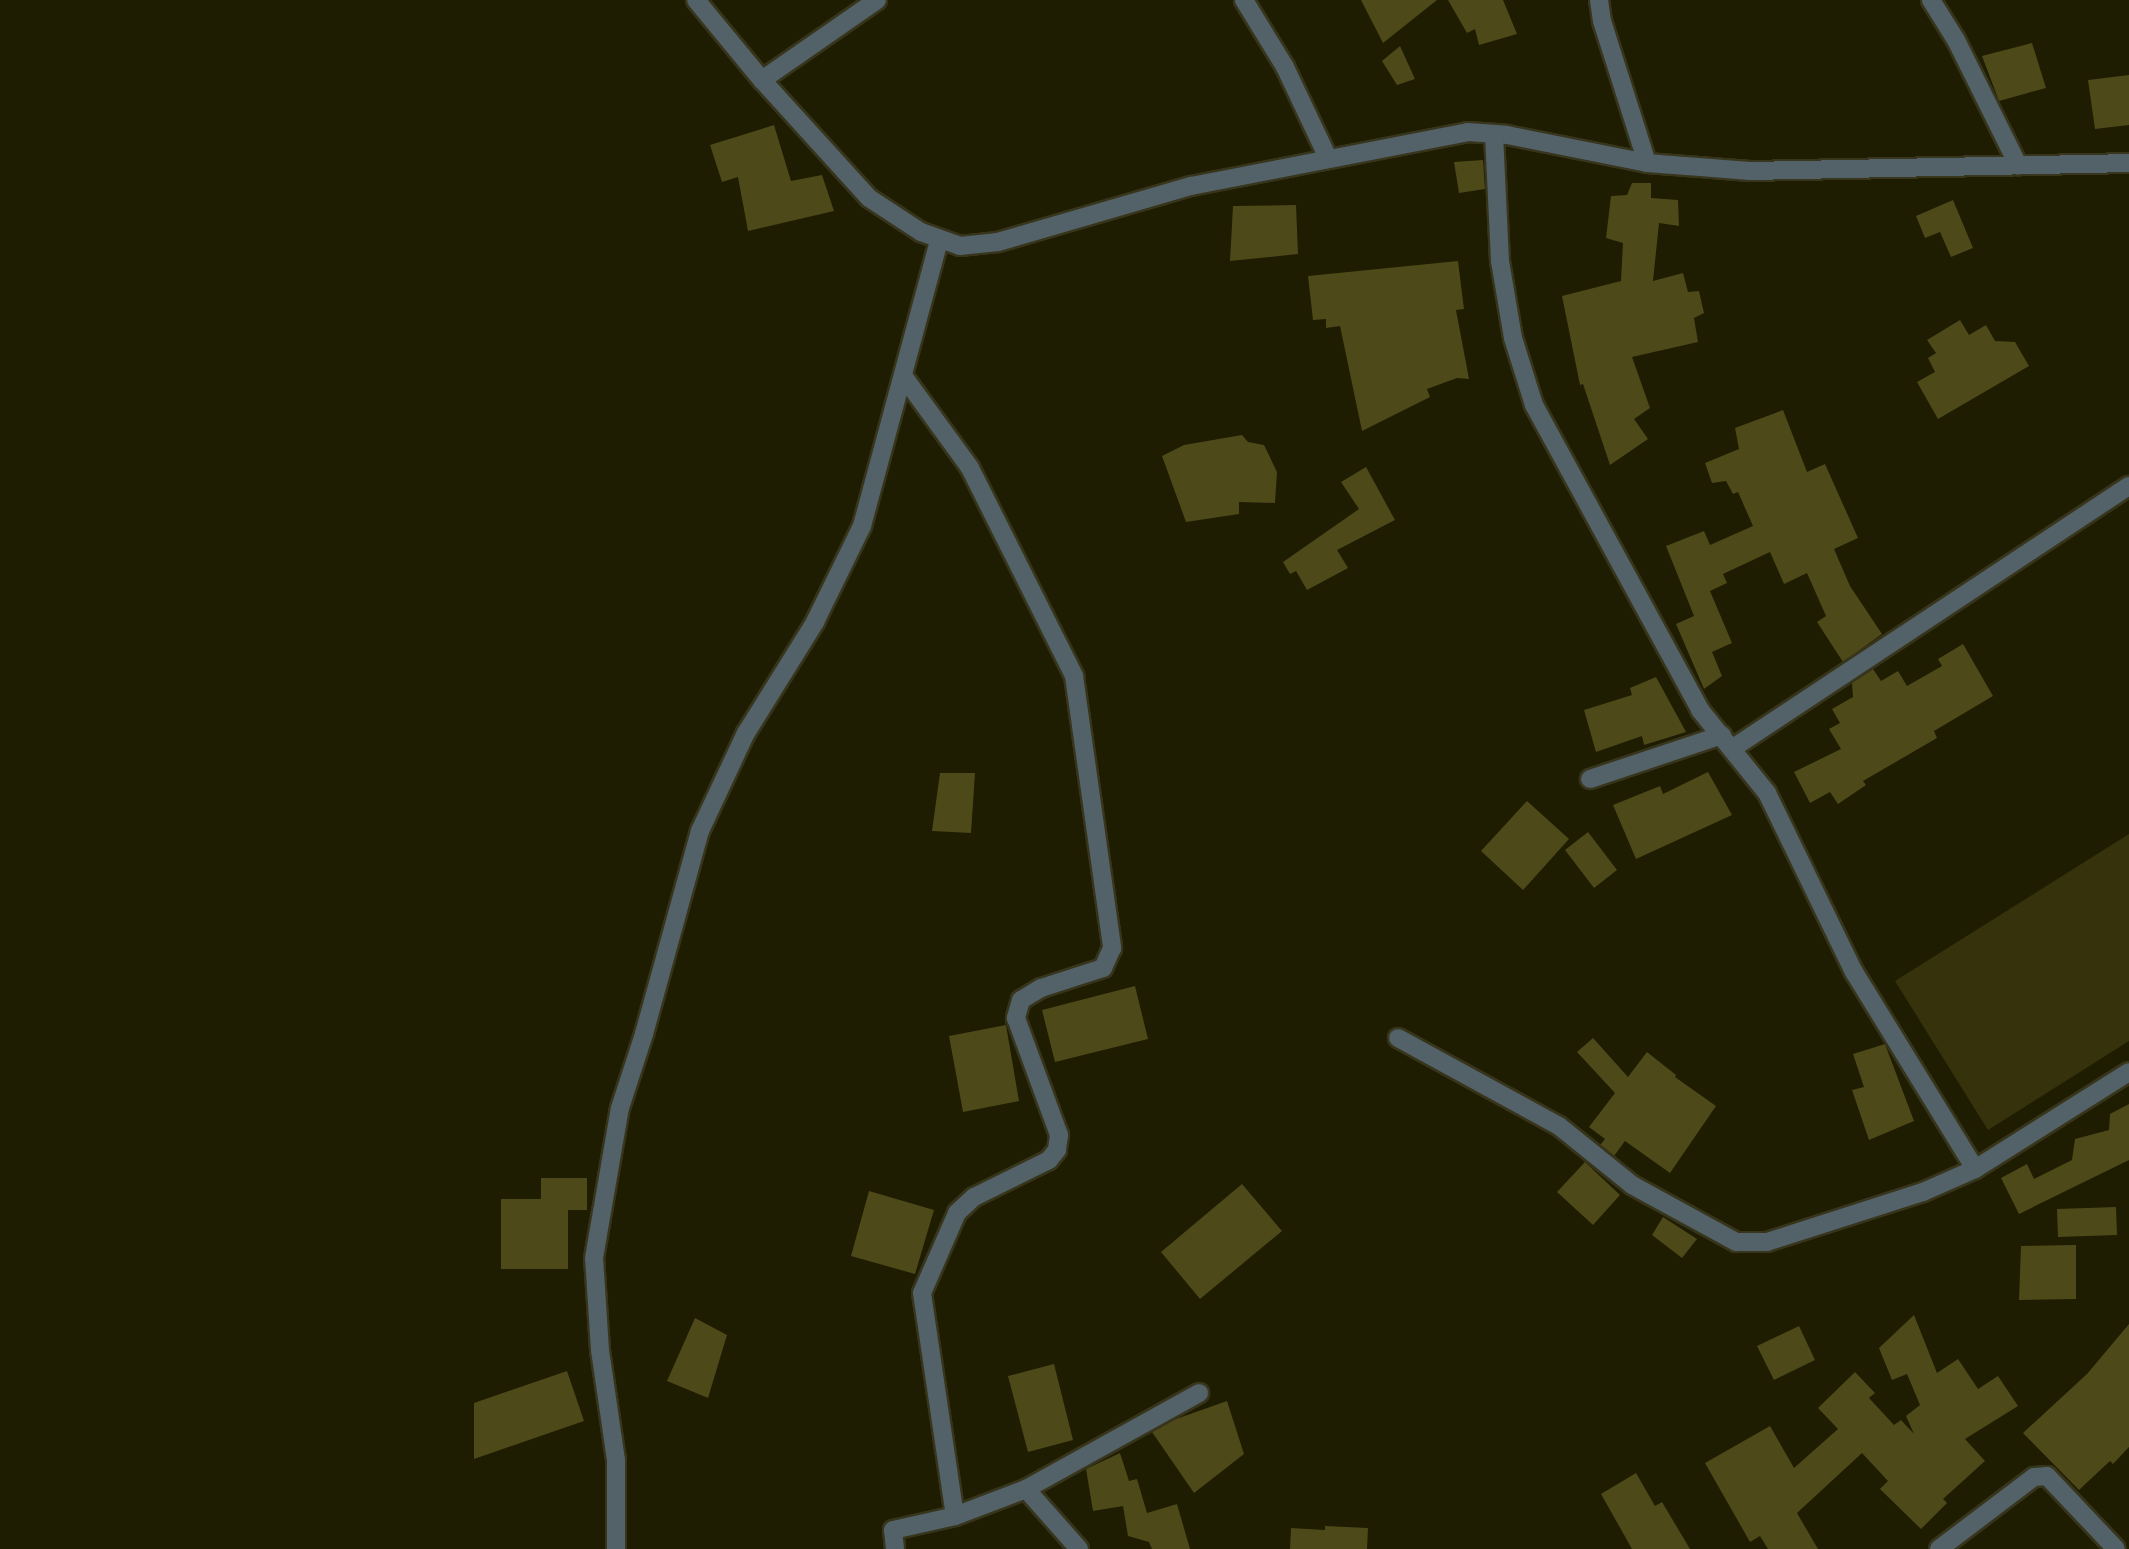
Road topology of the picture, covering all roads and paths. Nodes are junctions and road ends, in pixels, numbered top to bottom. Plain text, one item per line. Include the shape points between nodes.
1 (696, 0) edge
2 (877, 0) edge
3 (1244, 0) edge
4 (1599, 0) edge
5 (1931, 0) edge
6 (762, 80) junction
7 (1494, 134) junction
8 (1328, 158) junction
9 (1647, 163) junction
10 (2129, 163) edge
11 (2018, 165) junction
12 (939, 241) junction
13 (904, 377) junction
14 (2129, 486) edge
15 (1727, 742) junction
16 (1590, 779) dead end
17 (1398, 1038) dead end
18 (2129, 1072) edge
19 (1975, 1169) junction
20 (1199, 1393) dead end
21 (1026, 1489) junction
22 (955, 1516) junction
23 (616, 1549) edge
24 (895, 1549) edge
25 (1079, 1549) edge
26 (1939, 1549) edge
27 (2116, 1549) edge

1 - 6 street
2 - 6 street
3 - 8 street via 1284,67
4 - 9 street
5 - 11 street
6 - 12 street via 869,198
7 - 8 street via 1468,132
7 - 9 street
7 - 15 street via 1500,261 1513,338 1534,405 1700,710
8 - 12 street via 1191,186 998,242 960,246
9 - 11 street via 1750,171
10 - 11 street
12 - 13 street
13 - 22 street via 970,468 1074,676 1112,948 1104,968 1041,988 1021,1000 1016,1018 1059,1135 1057,1150 1049,1160 974,1197 957,1213 922,1293
13 - 23 street via 862,526 815,622 746,733 700,831 620,1108 594,1258 600,1350 616,1460
14 - 15 street
15 - 16 street
15 - 19 street via 1768,793 1854,972
17 - 19 street via 1559,1126 1632,1185 1736,1242 1767,1241 1923,1192
18 - 19 street
20 - 21 street
21 - 22 street
21 - 25 street
22 - 24 street via 893,1530
26 - 27 street via 2034,1477 2047,1476

